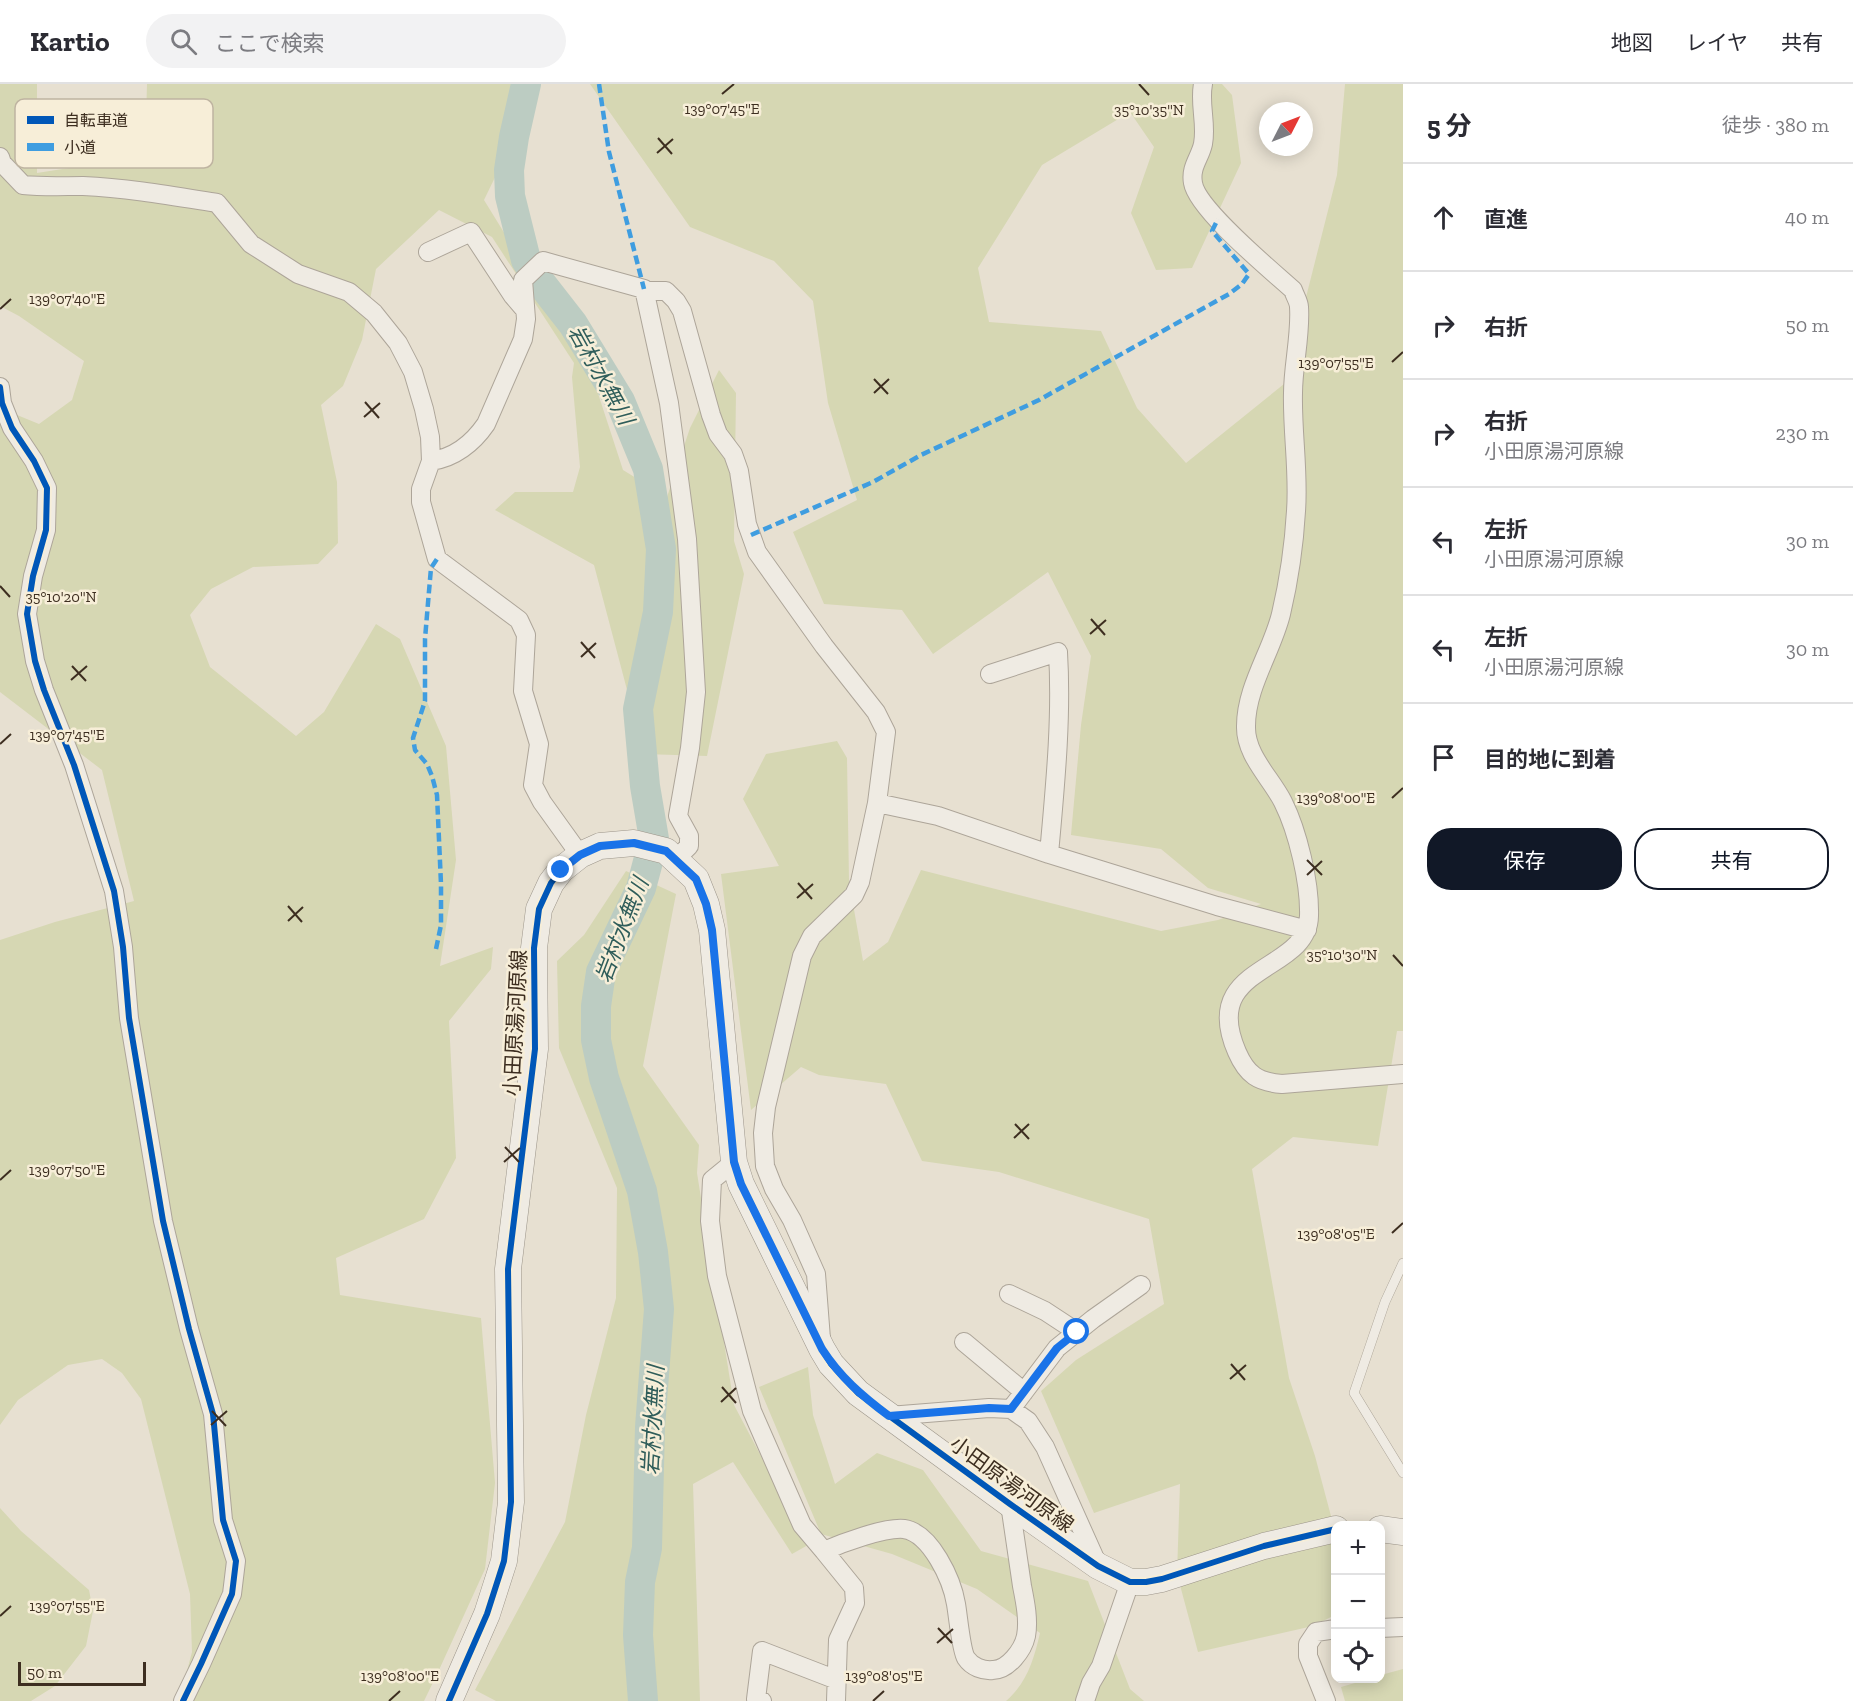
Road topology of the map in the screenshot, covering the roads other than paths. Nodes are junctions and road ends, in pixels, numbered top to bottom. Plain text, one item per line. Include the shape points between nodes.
1 (1203, 84) edge
2 (0, 157) edge
3 (428, 252) dead end
4 (644, 291) junction
5 (525, 310) junction
6 (0, 387) edge
7 (431, 461) junction
8 (990, 674) dead end
9 (877, 803) junction
10 (1049, 854) junction
11 (580, 855) junction
12 (671, 855) junction
13 (1307, 930) junction
14 (1403, 1074) edge
15 (734, 1162) junction
16 (1403, 1263) edge
17 (1141, 1285) dead end
18 (1009, 1294) dead end
19 (1077, 1332) junction
20 (964, 1342) dead end
21 (822, 1349) junction
22 (1024, 1392) junction
23 (1011, 1409) junction
24 (889, 1416) junction
25 (1403, 1473) edge
26 (1010, 1504) junction
27 (1331, 1529) edge
28 (1385, 1530) edge
29 (1403, 1532) edge
30 (824, 1551) junction
31 (1098, 1566) junction
32 (1130, 1582) junction
33 (1403, 1627) edge
34 (1385, 1628) edge
35 (1331, 1630) edge
36 (837, 1680) junction
37 (183, 1701) edge
38 (449, 1701) edge
39 (762, 1701) edge
40 (836, 1701) edge
41 (1085, 1701) edge
42 (1326, 1701) edge

1 - 13 street via 1203,144 1193,167 1193,184 1218,219 1293,290 1299,305 1293,392 1296,510 1288,582 1278,624 1250,698 1245,727 1250,750 1294,825 1308,896
2 - 7 street via 23,185 83,186 217,203 251,244 298,274 349,292 374,313 398,343 424,409
3 - 5 street via 471,232
4 - 5 street via 543,261 523,280
4 - 9 street via 666,291 682,311 711,415 739,471 747,524 757,552 876,712 886,732
4 - 12 street via 679,466 694,632 696,692 678,816 689,836 689,846
5 - 7 street via 523,339 486,424 454,454
6 - 37 street via 12,428 47,488 46,530 27,614 35,661 74,765 114,891 129,1018 163,1221 213,1414 223,1520 236,1561 232,1593
7 - 11 street via 421,489 421,502 437,559 519,620 526,635 524,691 539,744 533,785
8 - 10 street via 1058,652 1059,719
9 - 10 street via 938,816
9 - 21 street via 857,889 812,936 802,956 763,1133 765,1166 816,1274
10 - 13 street
11 - 12 main road, 小田原湯河原線 via 600,846 634,843
11 - 38 main road, 小田原湯河原線 via 551,883 539,909 534,948 535,1048 508,1269 511,1502 504,1562 487,1614
12 - 15 main road, 小田原湯河原線 via 696,879 712,930
13 - 14 street via 1297,945 1233,996 1228,1033 1240,1059 1252,1076 1282,1084
15 - 21 main road, 小田原湯河原線 via 741,1184
15 - 30 street via 712,1180 710,1221 717,1276 752,1411 802,1525
16 - 25 lane via 1354,1394
17 - 19 street
18 - 19 street
19 - 22 street via 1057,1348
20 - 22 street
21 - 24 main road, 小田原湯河原線 via 858,1394
22 - 23 street
23 - 24 street
23 - 31 street via 1028,1421 1045,1447
24 - 26 main road, 小田原湯河原線
26 - 30 street via 1026,1610 1026,1637 1014,1659 1001,1670 986,1671 964,1656 954,1589 931,1548 916,1534 904,1529 888,1531
26 - 31 main road, 小田原湯河原線
27 - 32 main road via 1161,1579
28 - 29 main road
30 - 36 street via 854,1588 855,1603 838,1640
31 - 32 main road, 小田原湯河原線
32 - 41 street
33 - 34 street
35 - 42 street via 1317,1632 1308,1644 1308,1656
36 - 39 street via 762,1651 756,1699
36 - 40 street

